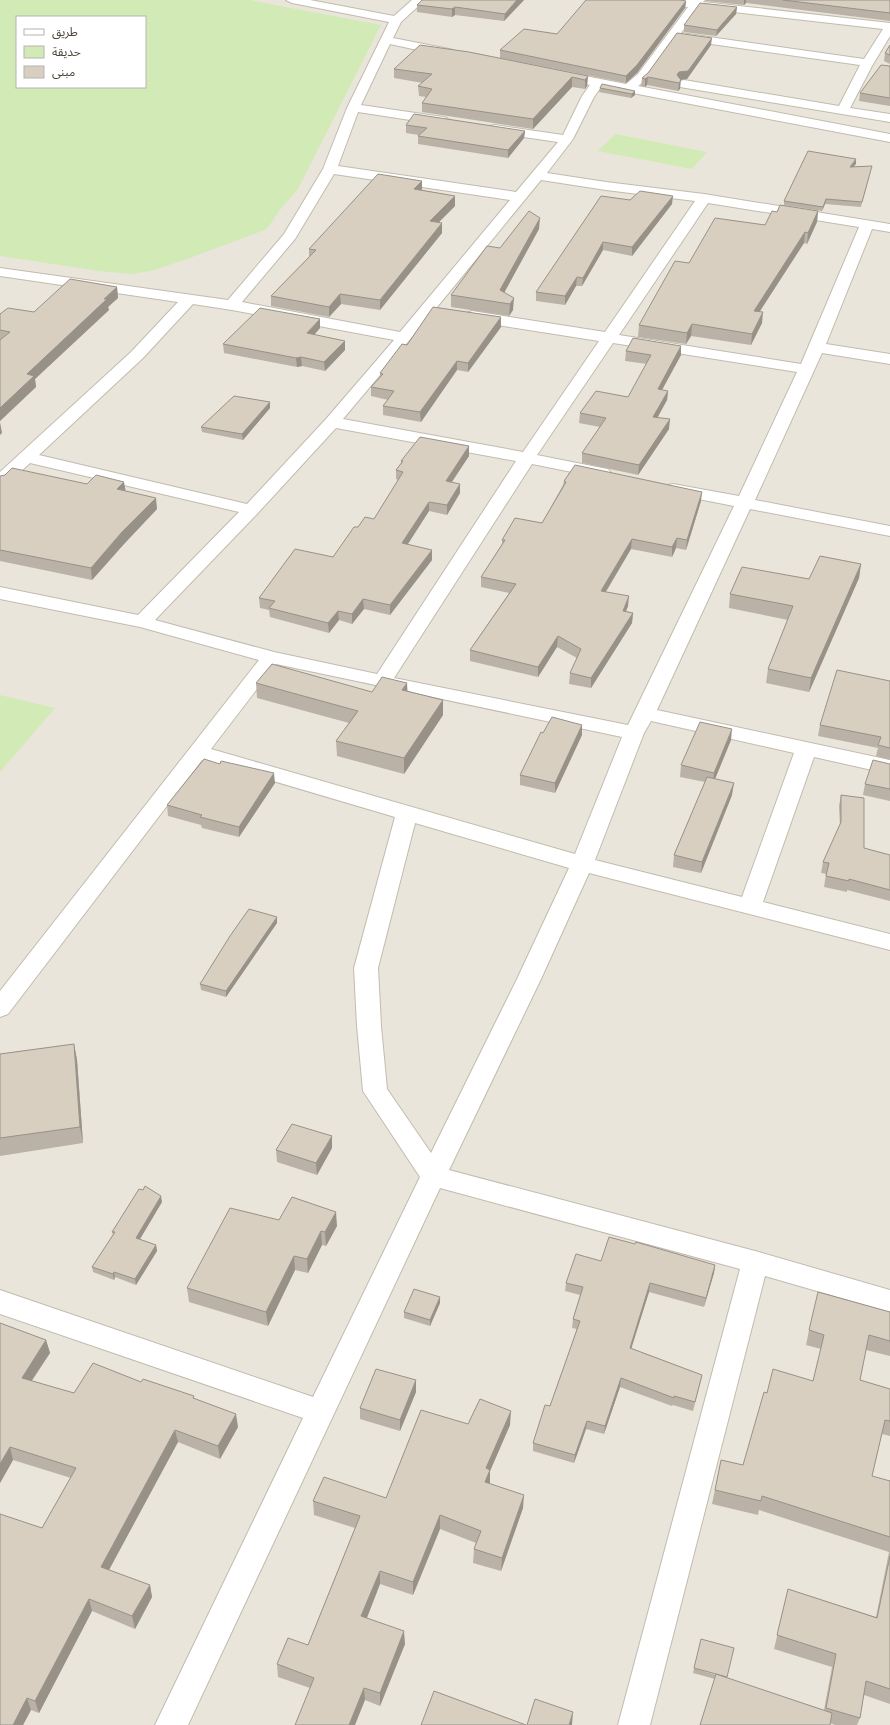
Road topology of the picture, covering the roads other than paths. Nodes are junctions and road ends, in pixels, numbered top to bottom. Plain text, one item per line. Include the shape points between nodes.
1 (292, 0) edge
2 (419, 0) edge
3 (658, 0) edge
4 (697, 2) edge
5 (396, 20) junction
6 (890, 27) edge
7 (672, 35) junction
8 (387, 40) junction
9 (457, 54) edge
10 (871, 66) junction
11 (642, 77) junction
12 (575, 78) edge
13 (658, 79) edge
14 (673, 82) edge
15 (598, 83) junction
16 (629, 88) junction
17 (354, 108) junction
18 (842, 110) junction
19 (890, 118) edge
20 (456, 123) edge
21 (480, 127) edge
22 (890, 138) edge
23 (567, 139) junction
24 (330, 169) junction
25 (537, 175) junction
26 (518, 197) junction
27 (704, 198) junction
28 (867, 225) junction
29 (890, 228) edge
30 (6, 273) edge
31 (0, 284) edge
32 (189, 299) junction
33 (232, 305) junction
34 (458, 314) edge
35 (403, 337) junction
36 (610, 337) junction
37 (817, 347) junction
38 (890, 359) edge
39 (806, 369) junction
40 (332, 422) junction
41 (27, 458) junction
42 (527, 458) junction
43 (620, 477) edge
44 (0, 481) edge
45 (658, 486) edge
46 (744, 504) junction
47 (251, 510) junction
48 (890, 531) edge
49 (0, 593) edge
50 (142, 622) junction
51 (271, 657) junction
52 (382, 681) junction
53 (645, 714) junction
54 (634, 732) junction
55 (806, 749) junction
56 (197, 752) junction
57 (890, 767) edge
58 (407, 813) junction
59 (582, 864) junction
60 (750, 907) junction
61 (890, 942) edge
62 (0, 1008) edge
63 (433, 1176) junction
64 (755, 1262) junction
65 (890, 1301) edge
66 (0, 1302) edge
67 (321, 1412) junction
68 (171, 1725) edge
69 (634, 1725) edge

1 - 5 street
2 - 5 street
3 - 4 street
4 - 6 street
4 - 7 street
5 - 8 street
6 - 10 street
7 - 10 street
7 - 11 street
8 - 9 street
8 - 17 street
10 - 18 street
11 - 13 street
11 - 16 street
12 - 15 street
14 - 18 street
15 - 16 street
15 - 23 street via 588,96
16 - 22 street
17 - 20 street
17 - 24 street
18 - 19 street
21 - 23 street
23 - 25 street
24 - 26 street
24 - 33 street via 290,236
25 - 26 street
25 - 27 street
26 - 35 street via 435,310
27 - 28 street
27 - 36 street
28 - 29 street
28 - 37 street
30 - 31 street
30 - 32 street
32 - 33 street
32 - 41 street via 137,355
33 - 35 street
34 - 36 street
35 - 40 street
36 - 39 street
36 - 42 street
37 - 38 street
37 - 39 street
39 - 46 street
40 - 42 street
40 - 47 street
41 - 44 street
41 - 47 street
42 - 43 street
42 - 52 street
45 - 46 street
46 - 48 street
46 - 53 street
47 - 50 street
49 - 50 street
50 - 51 street
51 - 52 street
51 - 56 street
52 - 54 street
53 - 54 street
53 - 55 street
54 - 59 street
55 - 57 street
55 - 60 street
56 - 58 street
56 - 62 street
58 - 59 street
58 - 63 street via 366,968 369,1026 375,1091
59 - 60 street
59 - 63 street via 529,980
60 - 61 street
63 - 64 street
63 - 67 street
64 - 65 street
64 - 69 street
66 - 67 street
67 - 68 street

